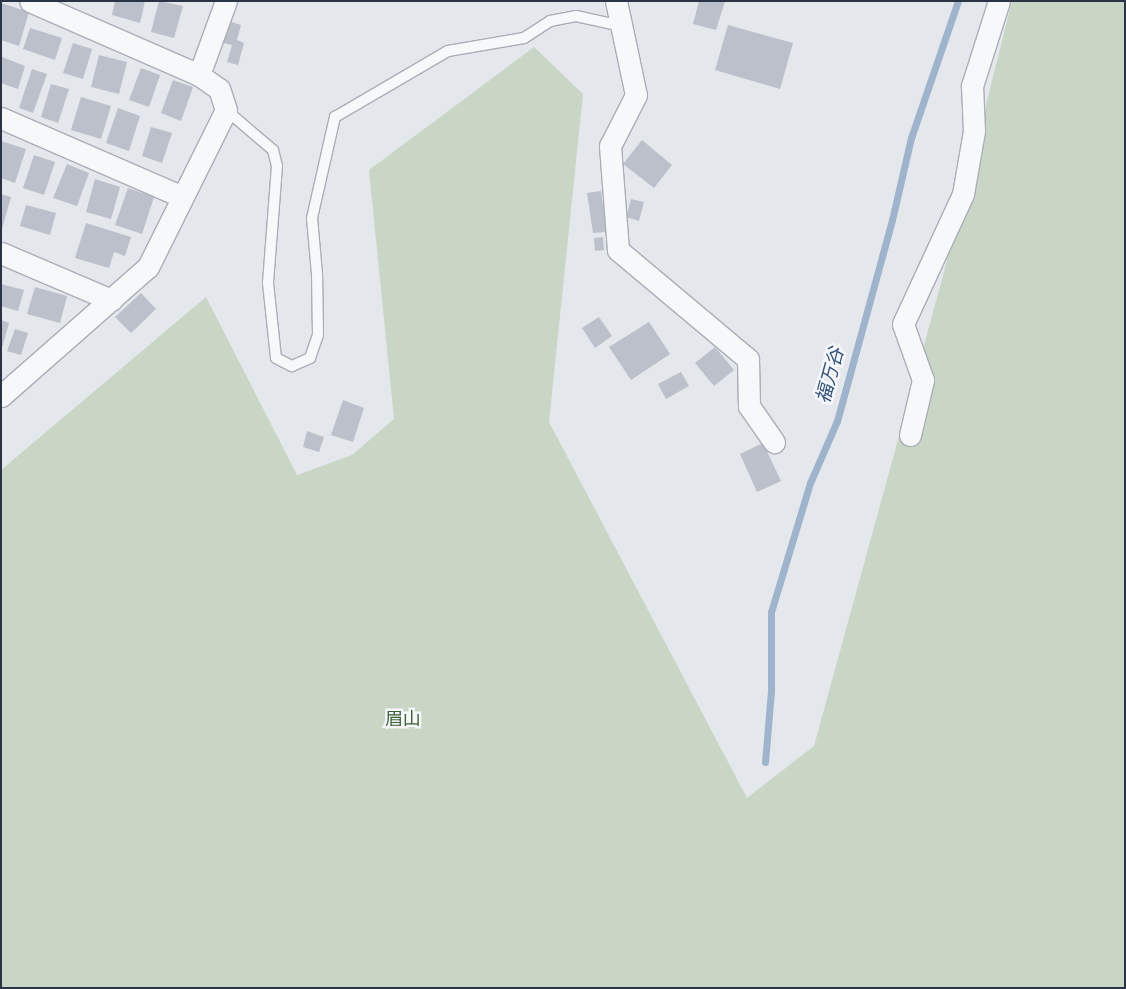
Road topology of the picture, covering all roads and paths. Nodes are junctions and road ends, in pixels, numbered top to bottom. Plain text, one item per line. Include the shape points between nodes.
1 (30, 1) edge
2 (226, 1) edge
3 (616, 1) edge
4 (999, 1) edge
5 (621, 26) junction
6 (199, 75) junction
7 (226, 110) junction
8 (1, 118) edge
9 (183, 197) junction
10 (1, 253) edge
11 (111, 300) junction
12 (5, 389) edge
13 (910, 435) dead end
14 (774, 442) dead end

1 - 6 street
2 - 6 street
3 - 5 street
4 - 13 street via 972,86 974,132 963,194 904,324 923,380
5 - 7 lane via 576,16 550,21 524,38 448,51 335,117 312,218 318,336 310,358 292,366 276,358 268,283 277,166 273,150
5 - 14 street via 636,95 610,146 618,250 748,359 749,406
6 - 7 street via 219,89
7 - 9 street
8 - 9 street
9 - 11 street via 148,267
10 - 11 street
11 - 12 street

